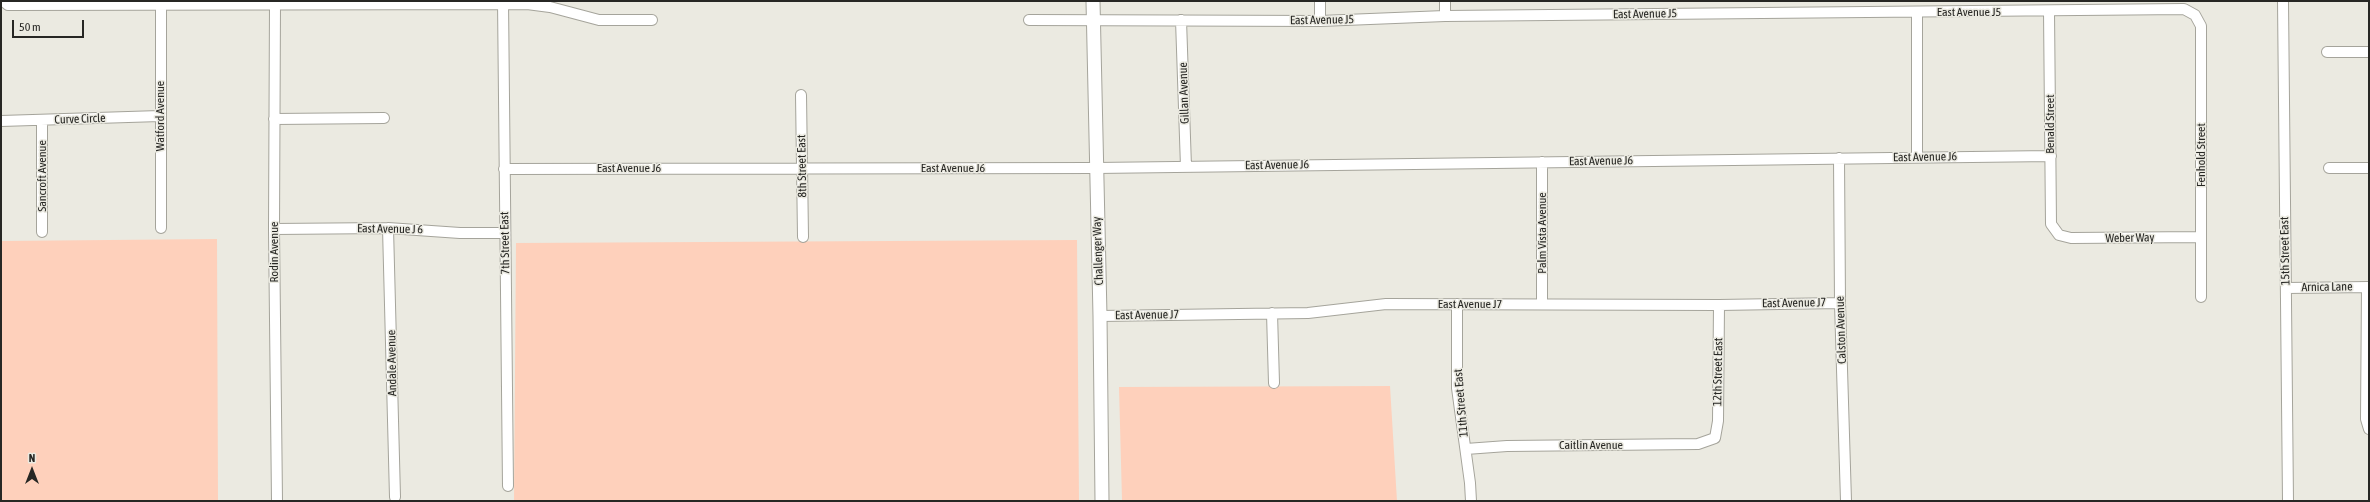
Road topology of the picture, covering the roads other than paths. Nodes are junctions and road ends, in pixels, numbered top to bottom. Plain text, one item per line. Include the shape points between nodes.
1 (3, 1) edge
2 (1093, 1) edge
3 (1320, 1) edge
4 (1445, 1) edge
5 (1847, 1) edge
6 (2283, 1) edge
7 (503, 3) edge
8 (161, 4) junction
9 (275, 4) junction
10 (2133, 5) edge
11 (2049, 11) junction
12 (1847, 12) junction
13 (1917, 12) junction
14 (2195, 15) joint
15 (1445, 16) junction
16 (652, 20) dead end
17 (1029, 20) dead end
18 (1094, 20) junction
19 (1181, 20) junction
20 (1320, 21) junction
21 (2327, 52) dead end
22 (2369, 52) edge
23 (801, 96) dead end
24 (160, 116) junction
25 (384, 118) dead end
26 (274, 119) junction
27 (42, 120) junction
28 (1, 121) edge
29 (2051, 156) junction
30 (1917, 157) junction
31 (1839, 158) junction
32 (1542, 162) junction
33 (1186, 167) junction
34 (802, 168) junction
35 (1096, 168) junction
36 (2329, 168) dead end
37 (2369, 168) edge
38 (504, 169) junction
39 (161, 228) dead end
40 (388, 228) junction
41 (274, 229) junction
42 (42, 232) dead end
43 (505, 233) junction
44 (2059, 235) joint
45 (803, 237) dead end
46 (2201, 237) junction
47 (2368, 287) edge
48 (2286, 288) junction
49 (2201, 297) dead end
50 (1542, 303) junction
51 (1840, 303) junction
52 (1457, 304) junction
53 (1719, 305) junction
54 (1272, 313) junction
55 (1100, 316) junction
56 (1274, 383) dead end
57 (2369, 429) edge
58 (1715, 438) joint
59 (1466, 449) junction
60 (508, 486) dead end
61 (395, 497) dead end
62 (277, 501) edge
63 (1102, 501) edge
64 (1471, 501) edge
65 (1846, 501) edge
66 (2288, 501) edge

1 - 8 street via 8,5
2 - 18 main road, Challenger Way
3 - 20 street
4 - 15 street
5 - 12 street
6 - 48 street, 15th Street East
7 - 9 street
7 - 16 street via 539,5 605,20
7 - 38 street, 7th Street East
8 - 9 street
8 - 24 street, Watford Avenue
9 - 26 street, Rodin Avenue
10 - 11 street, East Avenue J5
10 - 14 street, East Avenue J5 via 2184,9
11 - 13 street, East Avenue J5
11 - 29 street, Benald Street
12 - 13 street, East Avenue J5
12 - 15 street, East Avenue J5
13 - 30 street
14 - 46 street, Fenhold Street via 2201,26
15 - 20 street, East Avenue J5
17 - 18 street, East Avenue J5
18 - 19 street, East Avenue J5
18 - 35 main road, Challenger Way
19 - 20 street, East Avenue J5
19 - 33 street, Gillan Avenue
21 - 22 street
23 - 34 street, 8th Street East
24 - 27 street, Curve Circle
24 - 39 street, Watford Avenue
25 - 26 street
26 - 41 street, Rodin Avenue
27 - 28 street, Curve Circle
27 - 42 street, Sancroft Avenue
29 - 30 street, East Avenue J6
29 - 44 street, Benald Street via 2051,224
30 - 31 street, East Avenue J6
31 - 32 street, East Avenue J6
31 - 51 street, Calston Avenue
32 - 33 street, East Avenue J6
32 - 50 street, Palm Vista Avenue
33 - 35 street, East Avenue J6
34 - 35 street, East Avenue J6
34 - 38 street, East Avenue J6
34 - 45 street, 8th Street East
35 - 55 main road, Challenger Way
36 - 37 street
38 - 43 street, 7th Street East
40 - 41 street, East Avenue J 6
40 - 43 street, East Avenue J 6
40 - 61 street, Andale Avenue
41 - 62 street, Rodin Avenue
43 - 60 street, 7th Street East
44 - 46 street, Weber Way via 2071,238
46 - 49 street, Fenhold Street
47 - 48 street, Arnica Lane
47 - 57 street via 2366,419
48 - 66 street, 15th Street East
50 - 52 street, East Avenue J7
50 - 53 street, East Avenue J7
51 - 53 street, East Avenue J7
51 - 65 street, Calston Avenue
52 - 54 street, East Avenue J7 via 1386,304 1308,313
52 - 59 street, 11th Street East via 1457,388
53 - 58 street, 12th Street East via 1718,421
54 - 55 street, East Avenue J7
54 - 56 street
55 - 63 main road, Challenger Way
58 - 59 street, Caitlin Avenue via 1698,444 1507,446
59 - 64 street, 11th Street East

